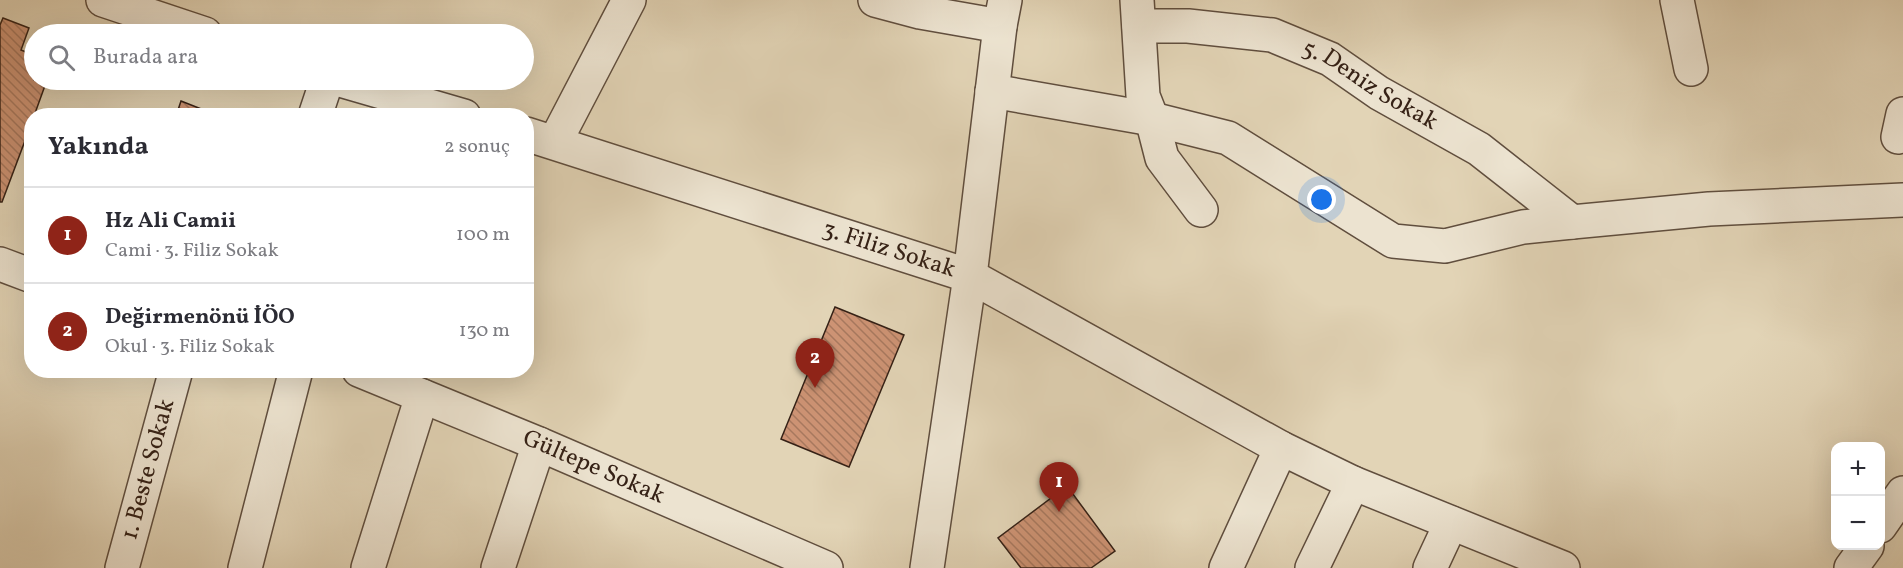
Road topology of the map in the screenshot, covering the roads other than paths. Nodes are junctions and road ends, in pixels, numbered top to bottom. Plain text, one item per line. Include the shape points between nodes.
1 (103, 0) edge
2 (629, 0) edge
3 (875, 0) edge
4 (1677, 0) edge
5 (1003, 13) edge
6 (1138, 13) edge
7 (175, 24) edge
8 (1691, 69) dead end
9 (324, 90) edge
10 (374, 90) edge
11 (992, 91) junction
12 (318, 108) edge
13 (436, 108) edge
14 (1152, 118) junction
15 (541, 138) edge
16 (1903, 200) edge
17 (1201, 210) dead end
18 (1572, 222) junction
19 (0, 264) edge
20 (24, 273) edge
21 (970, 276) junction
22 (174, 378) edge
23 (294, 378) edge
24 (378, 378) edge
25 (422, 396) junction
26 (540, 444) junction
27 (1281, 448) junction
28 (1353, 483) junction
29 (1903, 493) edge
30 (1885, 520) edge
31 (1451, 523) junction
32 (1864, 550) edge
33 (1557, 567) edge
34 (122, 568) edge
35 (245, 568) edge
36 (368, 568) edge
37 (498, 568) edge
38 (826, 568) edge
39 (927, 568) edge
40 (1226, 568) edge
41 (1312, 568) edge
42 (1430, 568) edge
43 (1851, 568) edge

1 - 7 street
2 - 15 street
3 - 5 street via 930,14
4 - 8 street
5 - 11 street
6 - 14 street via 1143,96
6 - 18 street, 5. Deniz Sokak via 1188,26 1272,35 1330,59 1379,93 1479,149
9 - 12 street
10 - 13 street
11 - 14 street
11 - 21 street
14 - 17 street via 1162,158
14 - 18 street via 1228,138 1393,242 1445,246 1523,227
15 - 21 street, 3. Filiz Sokak
16 - 18 street via 1709,208
19 - 20 street
21 - 27 street
21 - 39 street, 3. Filiz Sokak
22 - 34 street, 1. Beste Sokak
23 - 35 street
24 - 25 street, Gültepe Sokak
25 - 26 street, Gültepe Sokak
25 - 36 street
26 - 37 street
26 - 38 street, Gültepe Sokak
27 - 28 street
27 - 40 street
28 - 31 street
28 - 41 street
29 - 30 street
31 - 33 street
31 - 42 street
32 - 43 street

